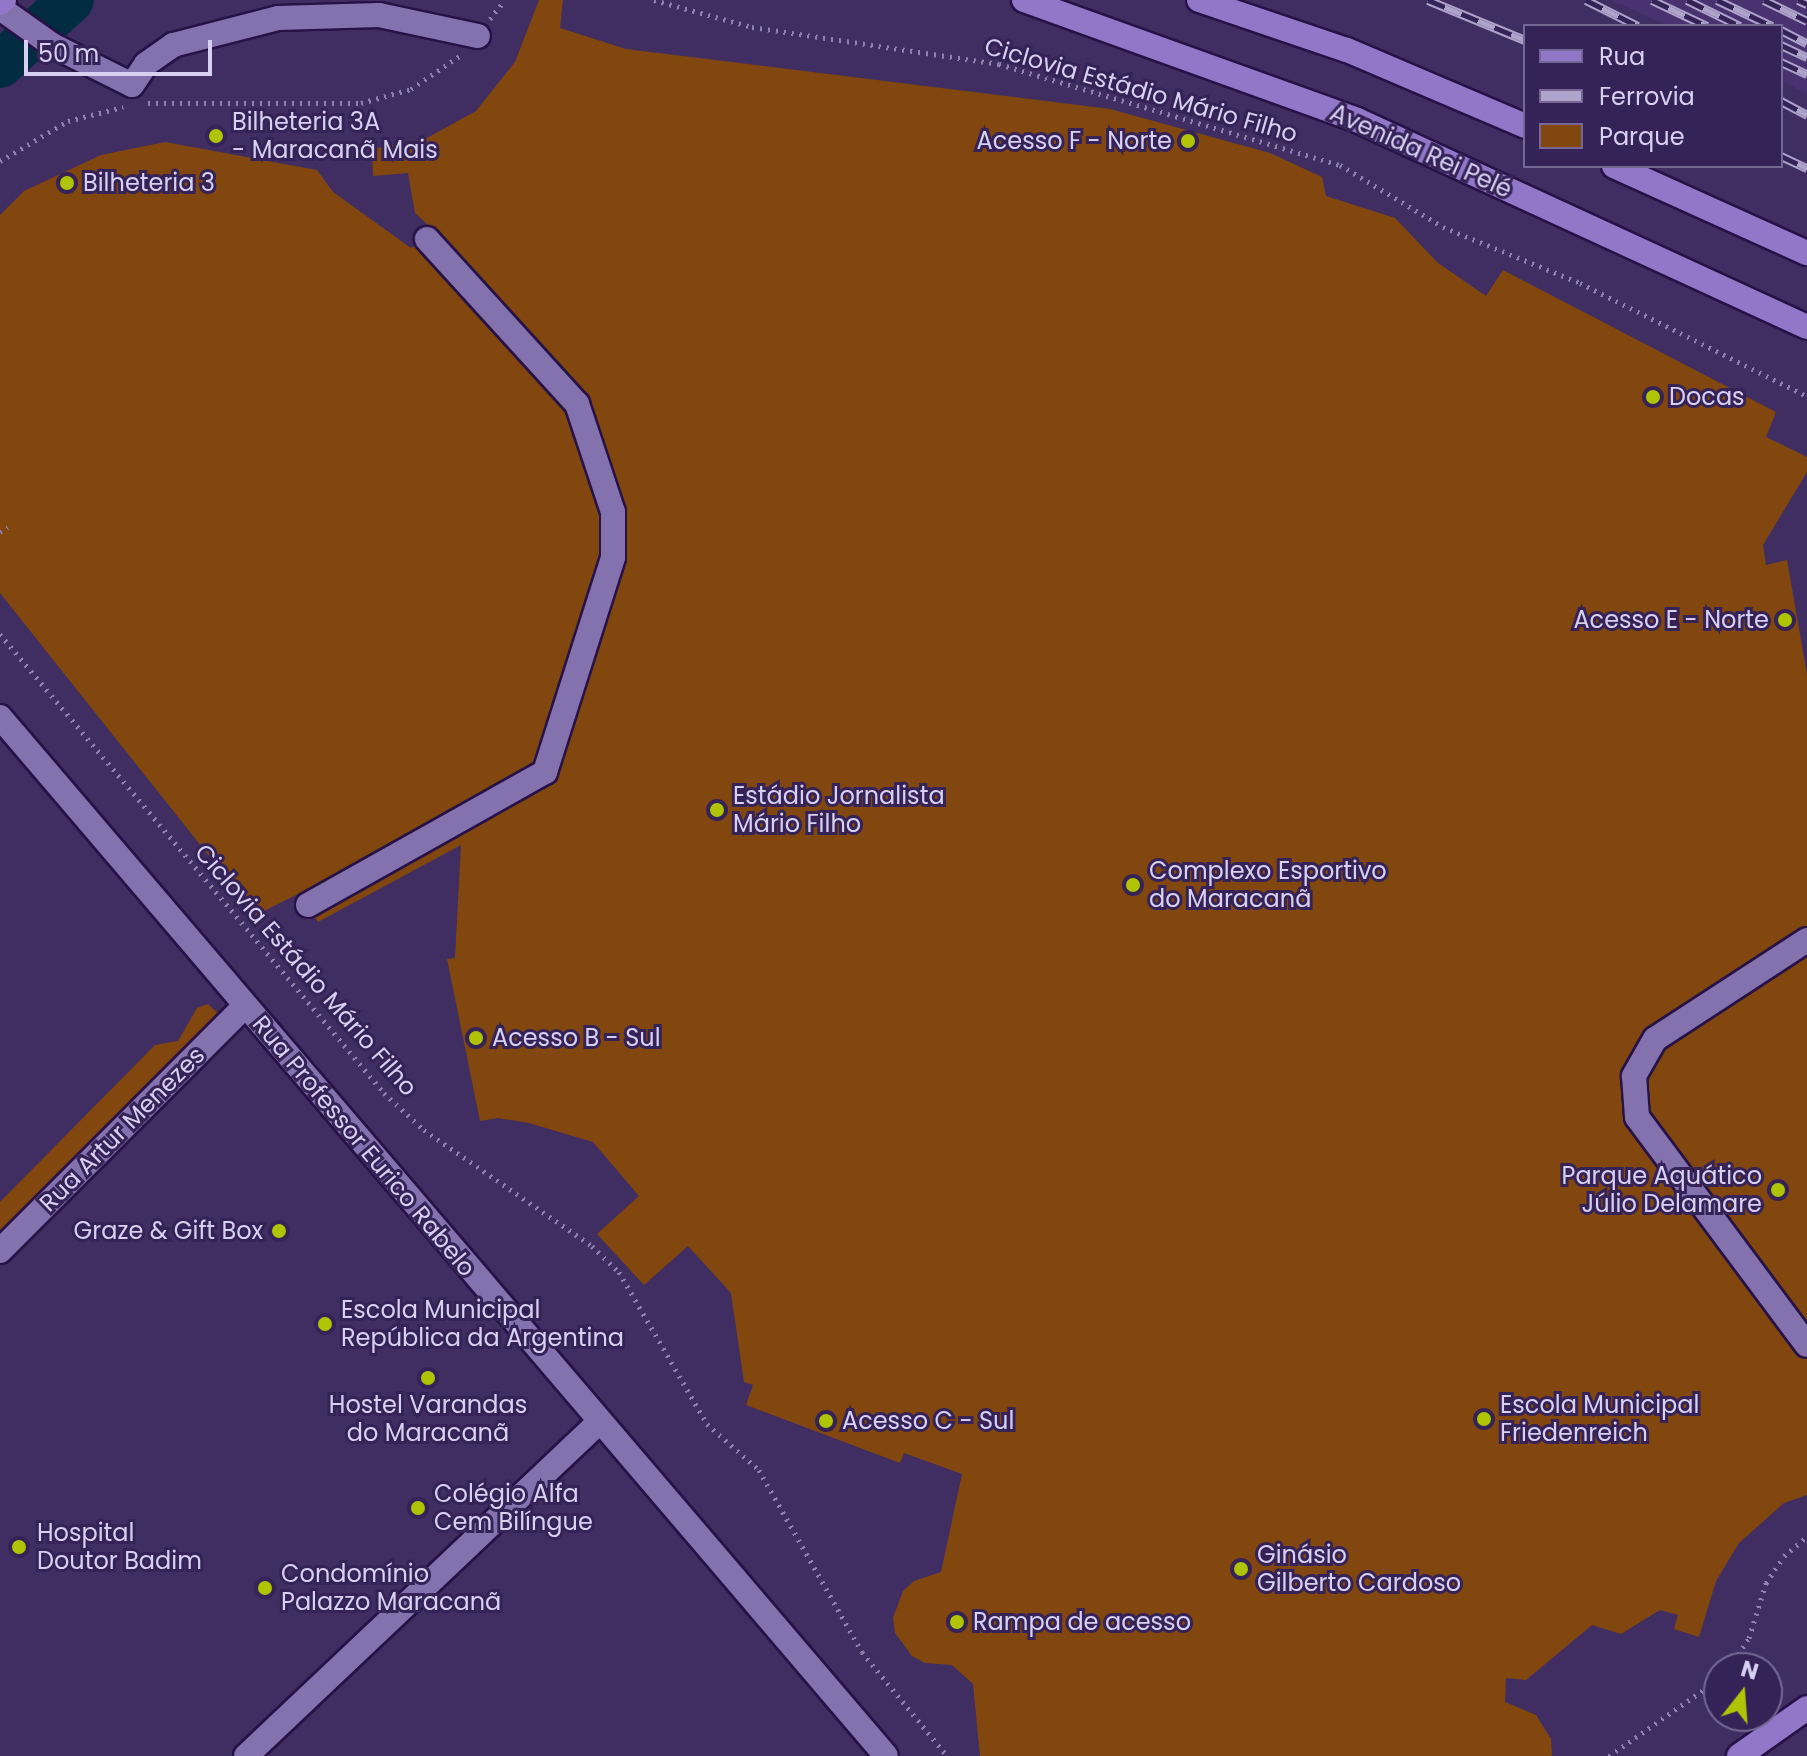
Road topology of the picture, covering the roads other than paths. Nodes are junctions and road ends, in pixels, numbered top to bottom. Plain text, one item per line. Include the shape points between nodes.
1 (1024, 0) edge
2 (1199, 0) edge
3 (1, 4) edge
4 (1058, 4) edge
5 (478, 36) road end
6 (1523, 125) edge
7 (1618, 168) edge
8 (427, 239) dead end
9 (1807, 253) edge
10 (1807, 327) edge
11 (0, 717) edge
12 (308, 905) dead end
13 (1807, 940) edge
14 (245, 1006) junction
15 (0, 1251) edge
16 (1807, 1345) edge
17 (598, 1423) junction
18 (1807, 1708) edge
19 (246, 1756) edge
20 (886, 1756) edge
21 (1739, 1756) edge

1 - 4 main road, Avenida Rei Pelé
2 - 6 main road via 1347,50
3 - 5 street via 52,45 132,85 146,64 173,45 278,18 379,15
4 - 10 main road, Avenida Rei Pelé via 1357,120
7 - 9 main road
8 - 12 street via 577,404 613,512 613,557 545,772
11 - 14 street, Rua Professor Eurico Rabelo
13 - 16 street via 1655,1039 1634,1076 1637,1117 1645,1130
14 - 15 street, Rua Artur Menezes
14 - 17 street, Rua Professor Eurico Rabelo
17 - 19 street
17 - 20 street, Rua Professor Eurico Rabelo
18 - 21 main road

